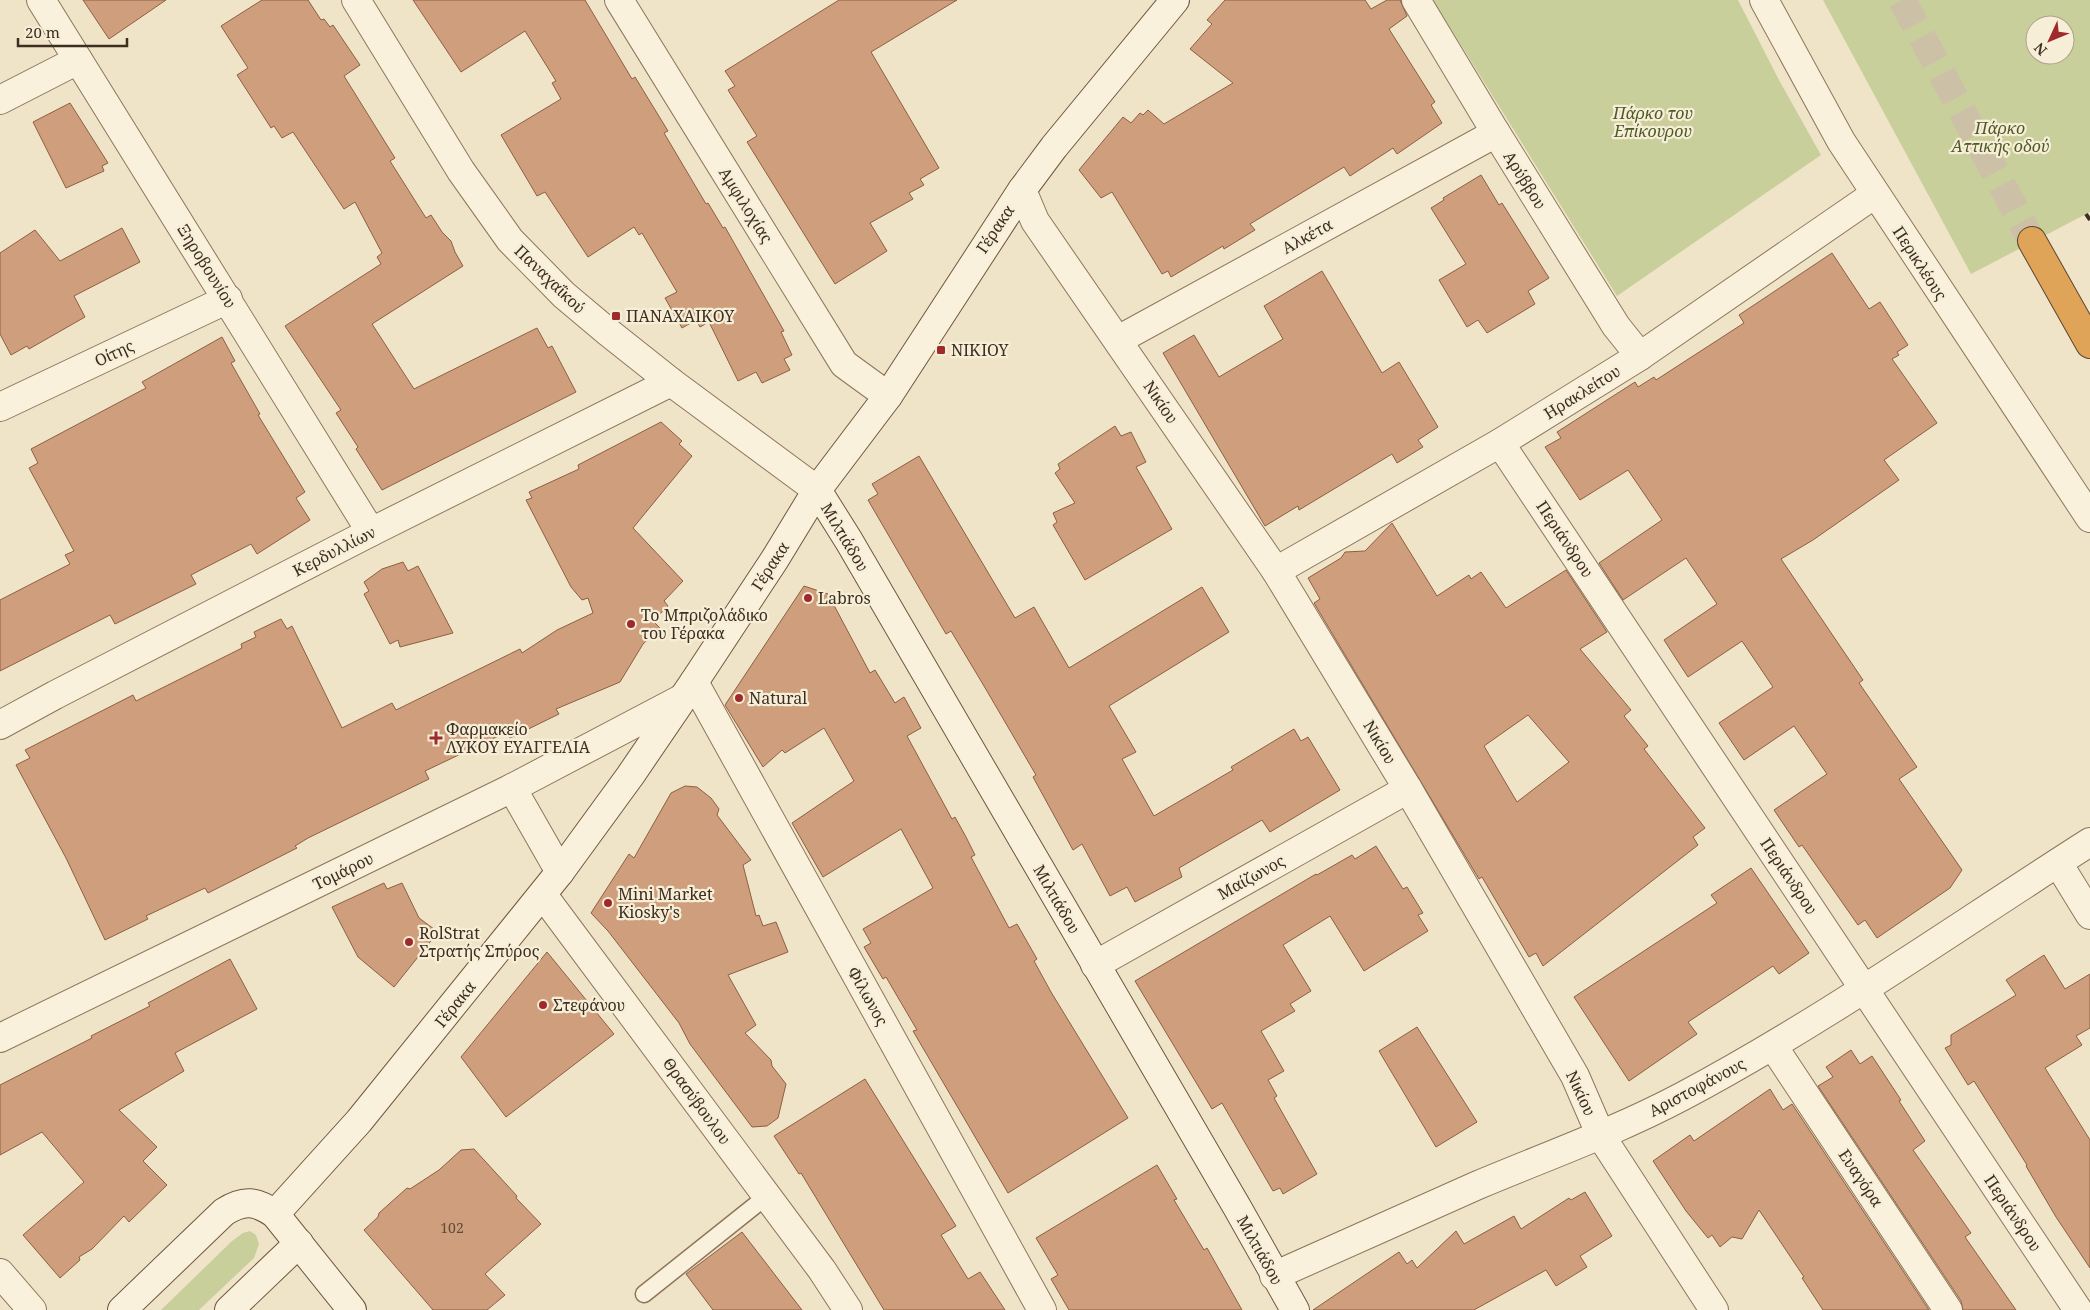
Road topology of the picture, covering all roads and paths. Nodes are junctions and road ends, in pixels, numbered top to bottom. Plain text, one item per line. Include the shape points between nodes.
1 (41, 0) edge
2 (356, 0) edge
3 (619, 0) edge
4 (1175, 0) edge
5 (1416, 0) edge
6 (1764, 0) edge
7 (78, 60) junction
8 (0, 100) edge
9 (1496, 133) junction
10 (1022, 190) junction
11 (1875, 194) junction
12 (2032, 241) tunnel mouth
13 (228, 299) junction
14 (1118, 340) junction
15 (2090, 344) edge
16 (1640, 356) junction
17 (671, 382) junction
18 (888, 396) junction
19 (0, 407) edge
20 (1500, 443) junction
21 (817, 490) junction
22 (2090, 518) edge
23 (371, 532) junction
24 (1276, 571) junction
25 (689, 690) junction
26 (0, 725) edge
27 (512, 788) junction
28 (1408, 789) junction
29 (2090, 842) edge
30 (2058, 863) junction
31 (560, 872) junction
32 (543, 894) junction
33 (2090, 915) edge
34 (1095, 965) junction
35 (1864, 989) junction
36 (0, 1038) edge
37 (1773, 1046) junction
38 (1601, 1136) junction
39 (767, 1196) junction
40 (275, 1214) junction
41 (299, 1243) junction
42 (0, 1273) edge
43 (1274, 1276) junction
44 (644, 1294) dead end
45 (32, 1310) edge
46 (122, 1310) edge
47 (229, 1310) edge
48 (352, 1310) edge
49 (848, 1310) edge
50 (1042, 1310) edge
51 (1294, 1310) edge
52 (1714, 1310) edge
53 (1948, 1310) edge
54 (2078, 1310) edge

1 - 7 street, Ξηροβουνίου
2 - 17 street, Παναχαΐκού via 461,171 510,240 564,295
3 - 18 street, Αμφιλοχίας via 844,364
4 - 10 street, Γέρακα
5 - 9 street, Αρύββου
6 - 11 street, Περικλέους via 1841,141
7 - 8 street
7 - 13 street, Ξηροβουνίου
9 - 14 street, Αλκέτα
9 - 16 street, Αρύββου via 1616,326
10 - 14 street, Νικίου via 1035,221
10 - 18 street, Γέρακα
11 - 16 street, Ηρακλείτου
11 - 22 street, Περικλέους
12 - 15 highway
13 - 19 street, Οίτης
13 - 23 street, Ξηροβουνίου
14 - 24 street, Νικίου
16 - 20 street, Ηρακλείτου
17 - 21 street, Παναχαΐκού
17 - 23 street, Κερδυλλίων
18 - 21 street, Γέρακα
20 - 24 street, Ηρακλείτου
20 - 35 street, Περιάνδρου
21 - 25 street, Γέρακα
21 - 34 street, Μιλτιάδου
23 - 26 street, Κερδυλλίων
24 - 28 street, Νικίου
25 - 27 street, Τομάρου
25 - 31 street, Γέρακα
25 - 50 street, Φίλωνος
27 - 31 street
27 - 36 street, Τομάρου
28 - 34 street, Μαίζωνος
28 - 38 street, Νικίου via 1575,1076
29 - 30 street, Αριστοφάνους
30 - 33 street
30 - 35 street, Αριστοφάνους
31 - 32 street, Γέρακα
32 - 39 street, Θρασύβουλου
32 - 40 street, Γέρακα via 359,1121
34 - 43 street, Μιλτιάδου
35 - 37 street, Αριστοφάνους
35 - 54 street, Περιάνδρου
37 - 38 street, Αριστοφάνους via 1682,1097
37 - 53 street, Ευαγόρα
38 - 43 street, Αριστοφάνους via 1479,1185
38 - 52 street, Νικίου
39 - 44 lane
39 - 49 street, Θρασύβουλου
40 - 41 street
40 - 46 street via 262,1205 235,1205
41 - 47 street
41 - 48 street
42 - 45 street
43 - 51 street, Μιλτιάδου

